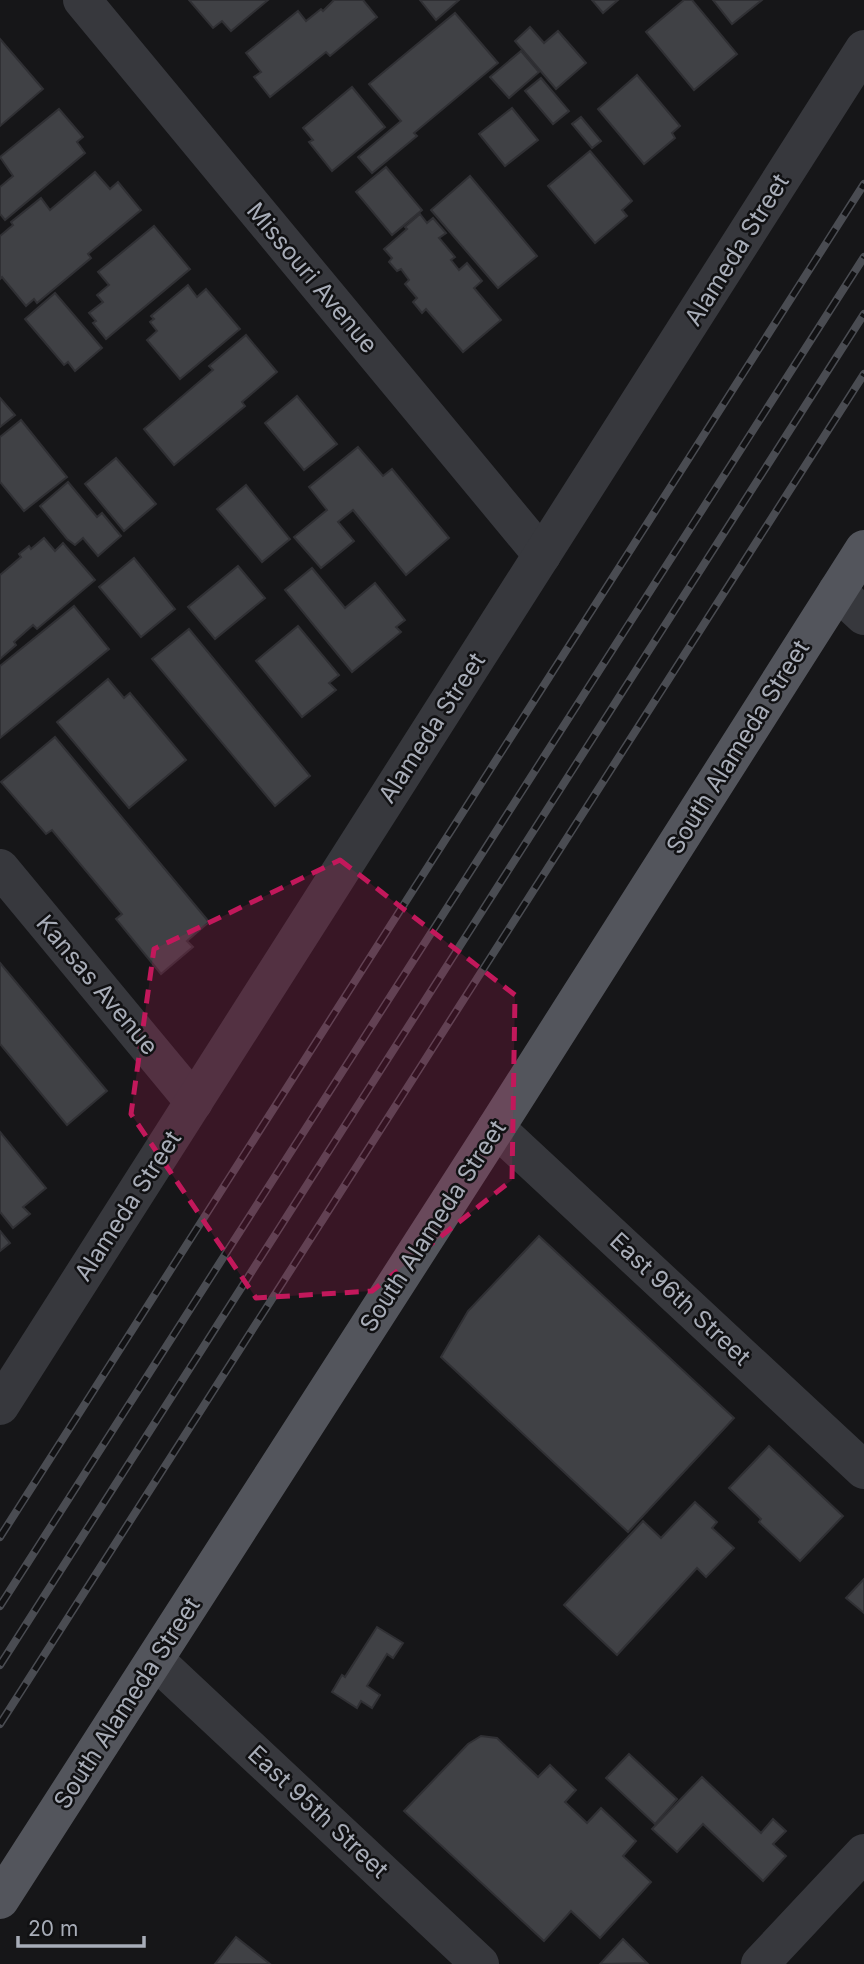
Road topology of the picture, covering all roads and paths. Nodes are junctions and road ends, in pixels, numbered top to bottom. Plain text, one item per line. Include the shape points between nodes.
1 (82, 0) edge
2 (864, 50) edge
3 (864, 549) edge
4 (542, 555) junction
5 (836, 591) junction
6 (864, 616) edge
7 (0, 868) edge
8 (194, 1102) junction
9 (496, 1128) junction
10 (0, 1406) edge
11 (864, 1470) edge
12 (155, 1660) junction
13 (864, 1853) edge
14 (0, 1900) edge
15 (481, 1964) edge
16 (760, 1964) edge

1 - 4 street, Missouri Avenue
2 - 4 street, Alameda Street
3 - 5 main road, South Alameda Street
4 - 8 street, Alameda Street
5 - 6 street
5 - 9 main road, South Alameda Street
7 - 8 street, Kansas Avenue
8 - 10 street, Alameda Street
9 - 11 street, East 96th Street
9 - 12 main road, South Alameda Street
12 - 14 main road, South Alameda Street
12 - 15 street, East 95th Street
13 - 16 street

